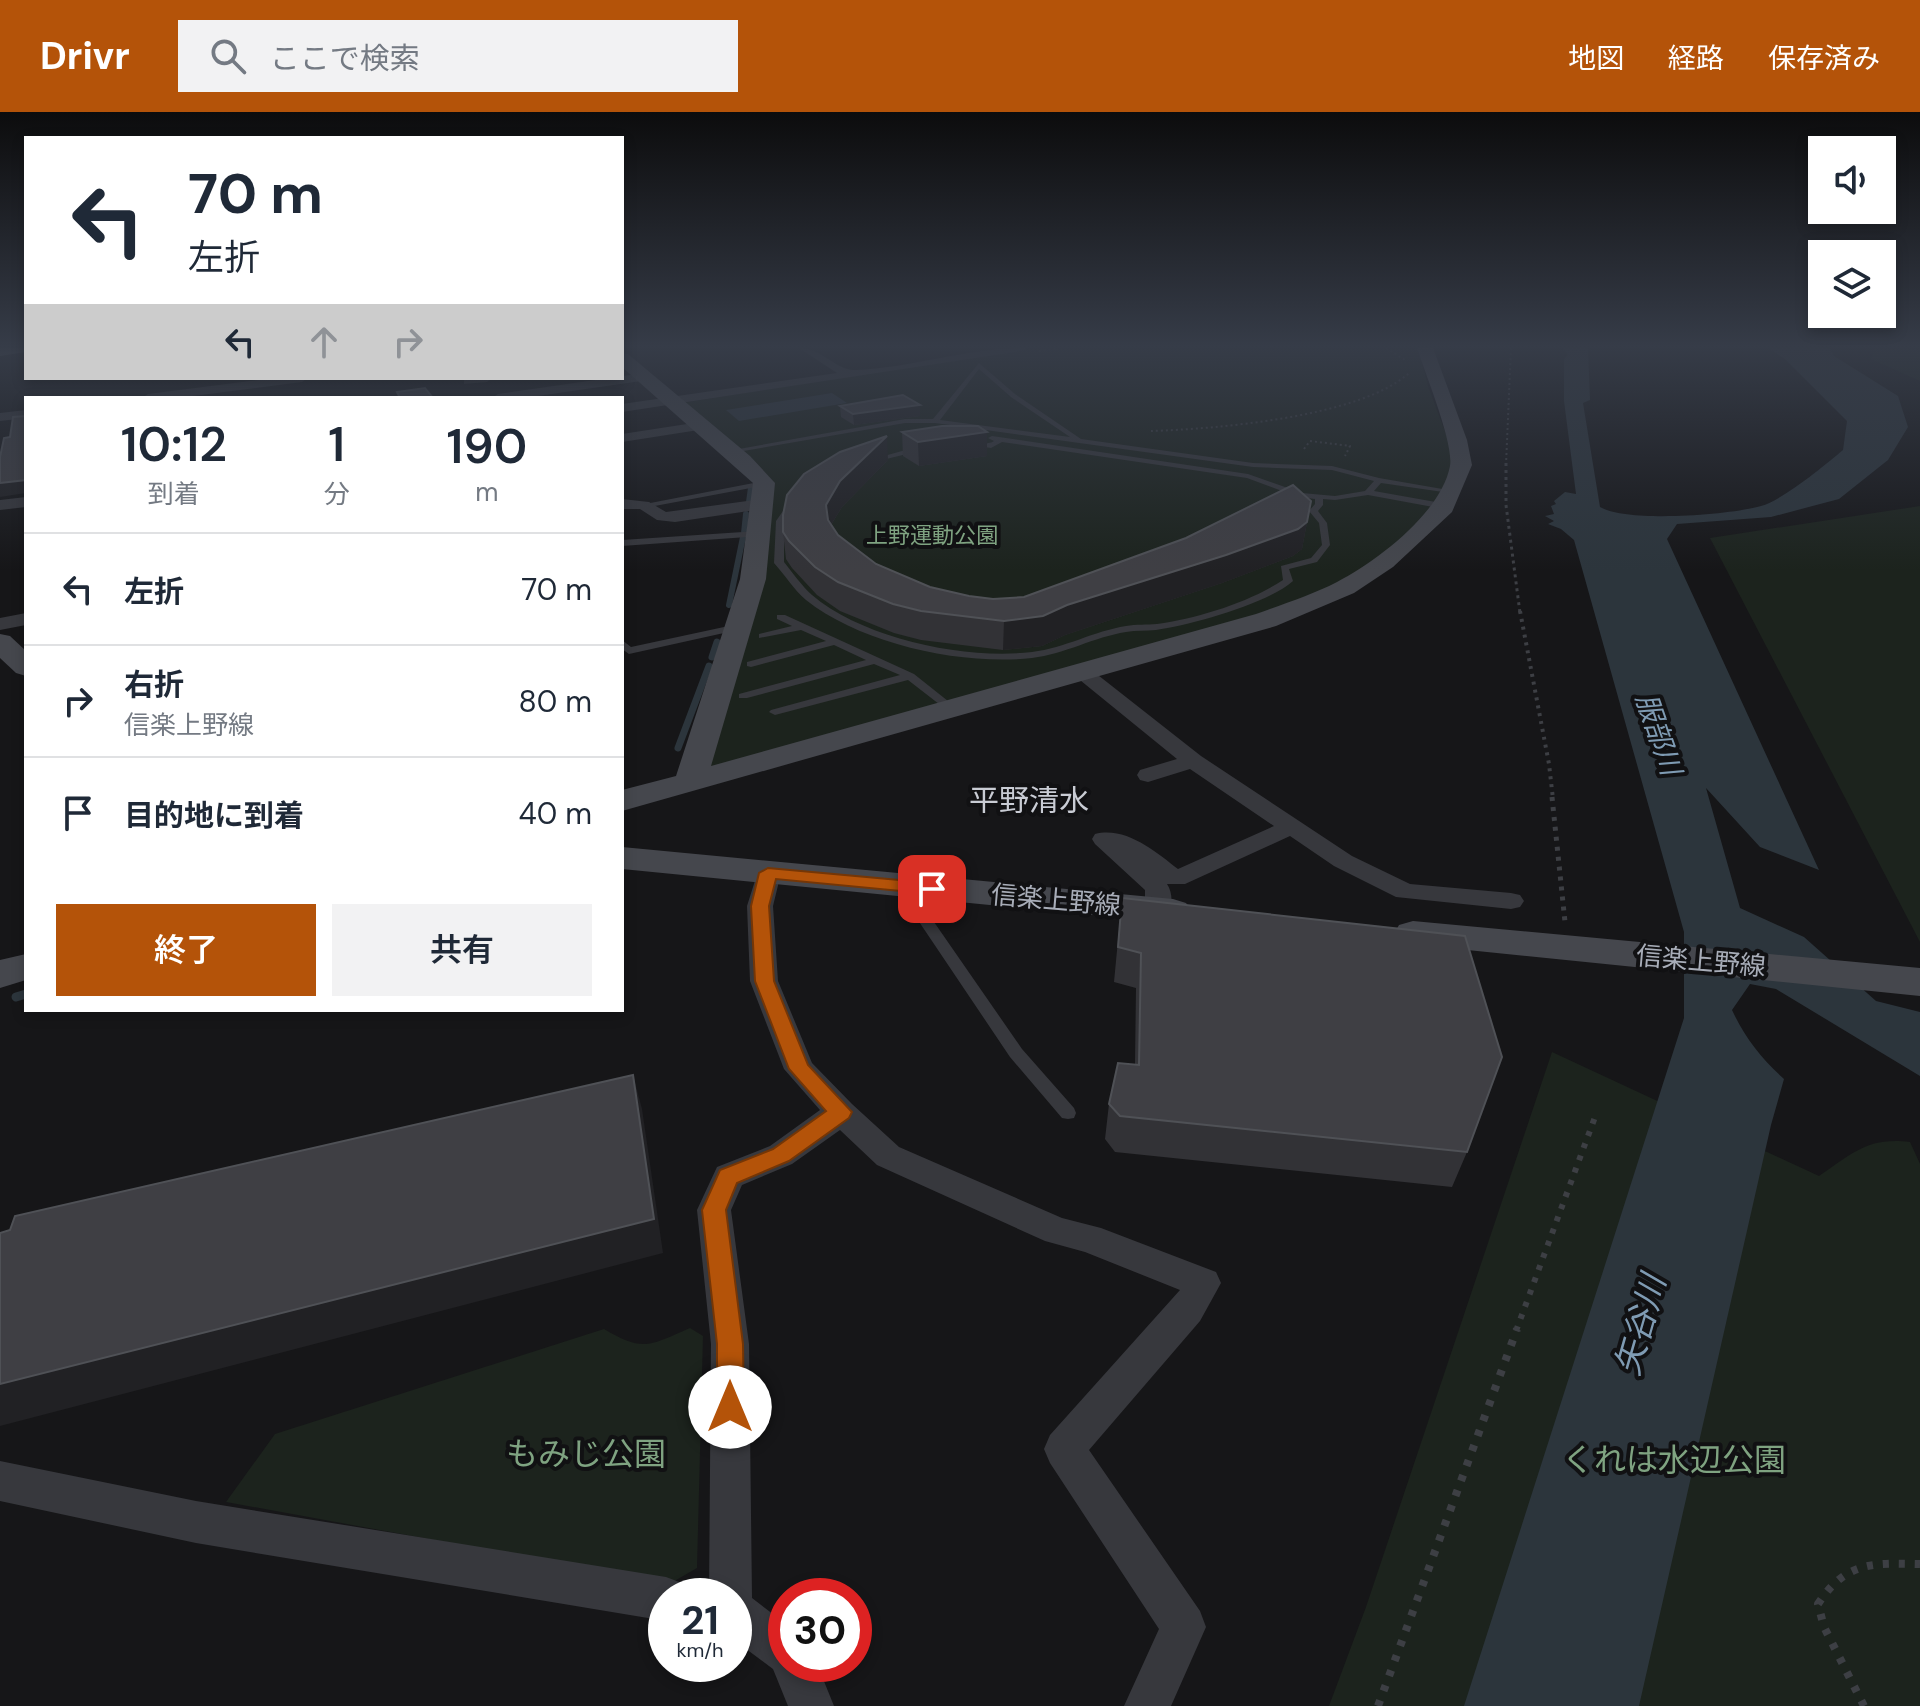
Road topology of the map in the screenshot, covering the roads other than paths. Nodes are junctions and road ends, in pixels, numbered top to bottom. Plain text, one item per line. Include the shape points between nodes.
1 (696, 422) edge
2 (898, 422) edge
3 (947, 422) edge
4 (1051, 422) edge
5 (1451, 422) edge
6 (962, 424) junction
7 (700, 426) junction
8 (952, 432) junction
9 (624, 438) edge
10 (1001, 439) junction
11 (1079, 441) junction
12 (959, 444) edge
13 (931, 446) edge
14 (1092, 453) junction
15 (735, 454) junction
16 (864, 463) edge
17 (1274, 466) junction
18 (1379, 480) junction
19 (1261, 482) junction
20 (806, 493) edge
21 (1368, 493) junction
22 (763, 494) junction
23 (1319, 498) junction
24 (1447, 498) junction
25 (24, 502) edge
26 (624, 504) edge
27 (0, 505) edge
28 (758, 534) junction
29 (624, 543) edge
30 (781, 617) dead end
31 (24, 619) edge
32 (0, 624) edge
33 (801, 627) junction
34 (751, 632) junction
35 (0, 642) edge
36 (835, 642) junction
37 (624, 645) edge
38 (876, 660) junction
39 (751, 664) dead end
40 (24, 665) edge
41 (1082, 672) junction
42 (910, 676) junction
43 (743, 696) dead end
44 (952, 709) junction
45 (775, 712) dead end
46 (1193, 761) junction
47 (1148, 775) dead end
48 (690, 782) junction
49 (624, 800) edge
50 (1293, 826) junction
51 (624, 858) edge
52 (768, 873) junction
53 (902, 886) junction
54 (1511, 901) dead end
55 (1158, 910) junction
56 (1205, 914) edge
57 (1378, 931) edge
58 (24, 968) edge
59 (0, 974) edge
60 (1920, 982) edge
61 (841, 1112) junction
62 (1068, 1113) dead end
63 (0, 1481) edge
64 (731, 1578) edge
65 (648, 1596) edge
66 (752, 1626) edge
67 (768, 1638) edge
68 (801, 1682) edge
69 (811, 1706) edge
70 (1147, 1706) edge

1 - 7 street
2 - 15 lane
3 - 6 lane
4 - 11 lane
5 - 24 street via 1461,465
6 - 8 lane
6 - 11 lane
7 - 9 street
7 - 15 street
8 - 10 lane
8 - 15 lane via 897,430
10 - 12 lane via 991,446
10 - 14 lane
11 - 14 lane
11 - 17 lane
13 - 16 lane
14 - 19 lane
15 - 22 street via 762,478
17 - 18 lane via 1332,468
17 - 19 lane via 1261,474
18 - 21 lane
18 - 24 lane
19 - 23 lane
20 - 23 lane via 780,521 778,549 779,563 811,599 902,641 1001,658 1055,651 1127,629 1164,626 1283,585 1288,581 1284,568 1314,560 1326,545 1323,523 1313,511
21 - 23 lane
21 - 24 lane
22 - 26 street via 675,517 663,517 644,505
22 - 28 street
24 - 41 street via 1441,512 1345,588 1266,620
25 - 27 street
28 - 29 lane
28 - 34 street
30 - 33 lane
31 - 32 street
33 - 34 lane
33 - 36 lane
34 - 37 lane via 629,651
34 - 48 street
35 - 40 street
36 - 38 lane
36 - 39 lane
38 - 42 lane
38 - 43 lane
41 - 44 street
41 - 46 street
42 - 44 lane
42 - 45 lane
44 - 48 street
46 - 47 street
46 - 50 street
48 - 49 street
50 - 54 street via 1343,861 1405,891
50 - 55 street via 1176,879 1135,848 1104,839 1150,879 1158,890
51 - 52 street, 信楽上野線
52 - 53 street, 信楽上野線
52 - 61 street via 760,906 764,981 799,1069
53 - 55 street, 信楽上野線
53 - 62 lane via 1016,1053
55 - 56 street, 信楽上野線
57 - 60 street, 信楽上野線
58 - 59 street
61 - 64 street via 781,1155 729,1176 714,1210 730,1344
61 - 70 street via 888,1156 1057,1231 1089,1238 1203,1283 1187,1310 1064,1449 1184,1627
63 - 65 street via 196,1522
66 - 67 street
68 - 69 street

